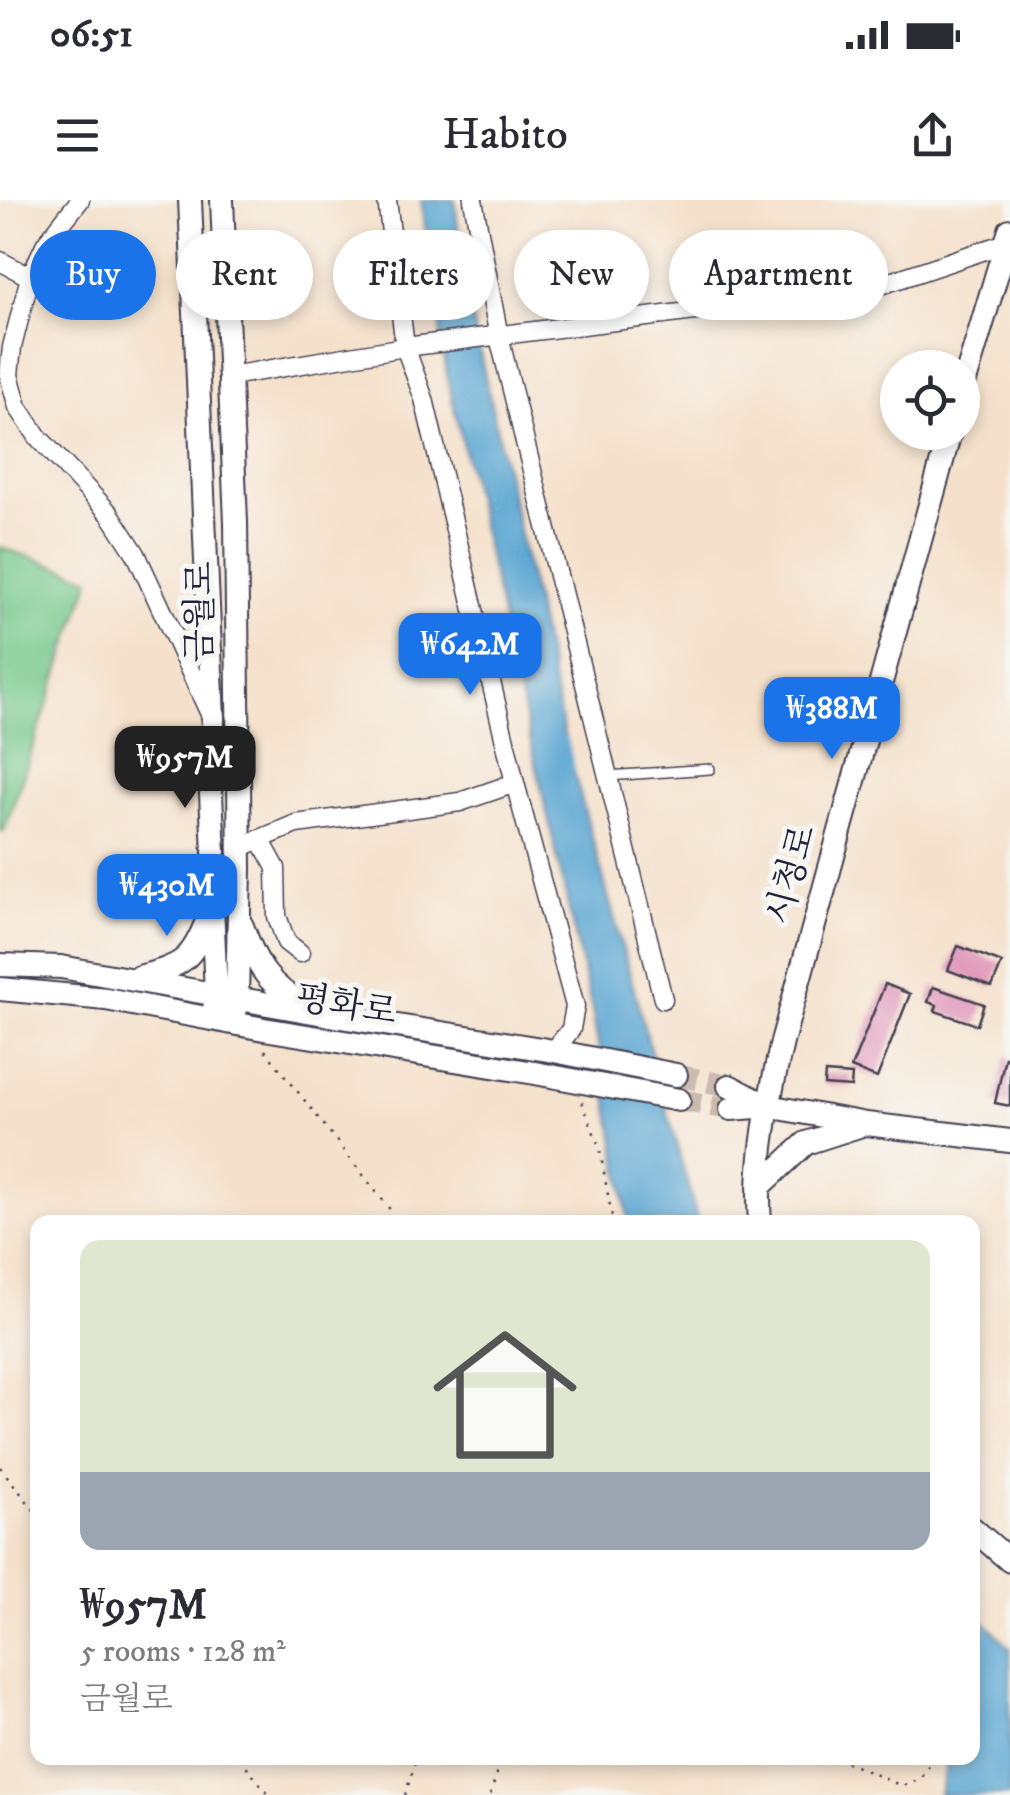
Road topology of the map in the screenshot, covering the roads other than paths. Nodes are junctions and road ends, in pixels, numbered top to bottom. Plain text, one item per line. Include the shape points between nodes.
1 (80, 200) edge
2 (190, 200) edge
3 (222, 200) edge
4 (387, 200) edge
5 (473, 200) edge
6 (56, 230) edge
7 (1008, 237) edge
8 (0, 261) edge
9 (30, 278) joint
10 (495, 337) junction
11 (410, 347) junction
12 (974, 350) edge
13 (230, 376) junction
14 (945, 450) edge
15 (213, 718) junction
16 (710, 769) dead end
17 (607, 776) junction
18 (515, 783) junction
19 (250, 844) junction
20 (212, 905) junction
21 (238, 912) junction
22 (300, 953) dead end
23 (0, 966) edge
24 (128, 979) junction
25 (0, 989) edge
26 (226, 996) junction
27 (663, 999) dead end
28 (314, 1012) junction
29 (224, 1021) junction
30 (554, 1052) junction
31 (676, 1074) tunnel mouth
32 (730, 1097) tunnel mouth
33 (679, 1100) tunnel mouth
34 (768, 1106) junction
35 (866, 1124) junction
36 (1010, 1141) edge
37 (759, 1187) junction
38 (760, 1215) edge
39 (980, 1535) edge
40 (1010, 1561) edge

1 - 6 street
2 - 15 main road, 금월로
3 - 13 main road, 금월로
4 - 11 street
5 - 10 street
7 - 10 street via 866,290
7 - 12 main road
8 - 9 street
9 - 15 street via 9,375 18,407 136,554
10 - 11 street
10 - 17 street
11 - 13 street
11 - 18 street
13 - 19 main road, 금월로
14 - 34 main road, 시청로
15 - 20 main road, 금월로
16 - 17 lane
17 - 27 street
18 - 19 street via 460,802 296,824
18 - 30 street via 576,1006 571,1030
19 - 21 main road, 금월로
19 - 22 street via 276,868 277,916 286,942
20 - 24 main road via 184,960
20 - 26 main road, 금월로
21 - 26 main road, 금월로
21 - 28 main road via 262,973
23 - 24 main road, 평화로
24 - 26 main road, 평화로
25 - 29 main road, 평화로 via 106,999
26 - 28 main road, 평화로
26 - 29 main road, 금월로
28 - 30 main road, 평화로
29 - 33 main road, 평화로 via 586,1090
30 - 31 main road, 평화로
32 - 34 main road
34 - 35 main road
34 - 37 main road, 시청로
35 - 36 main road
35 - 37 main road via 806,1143
37 - 38 main road, 시청로
39 - 40 main road

